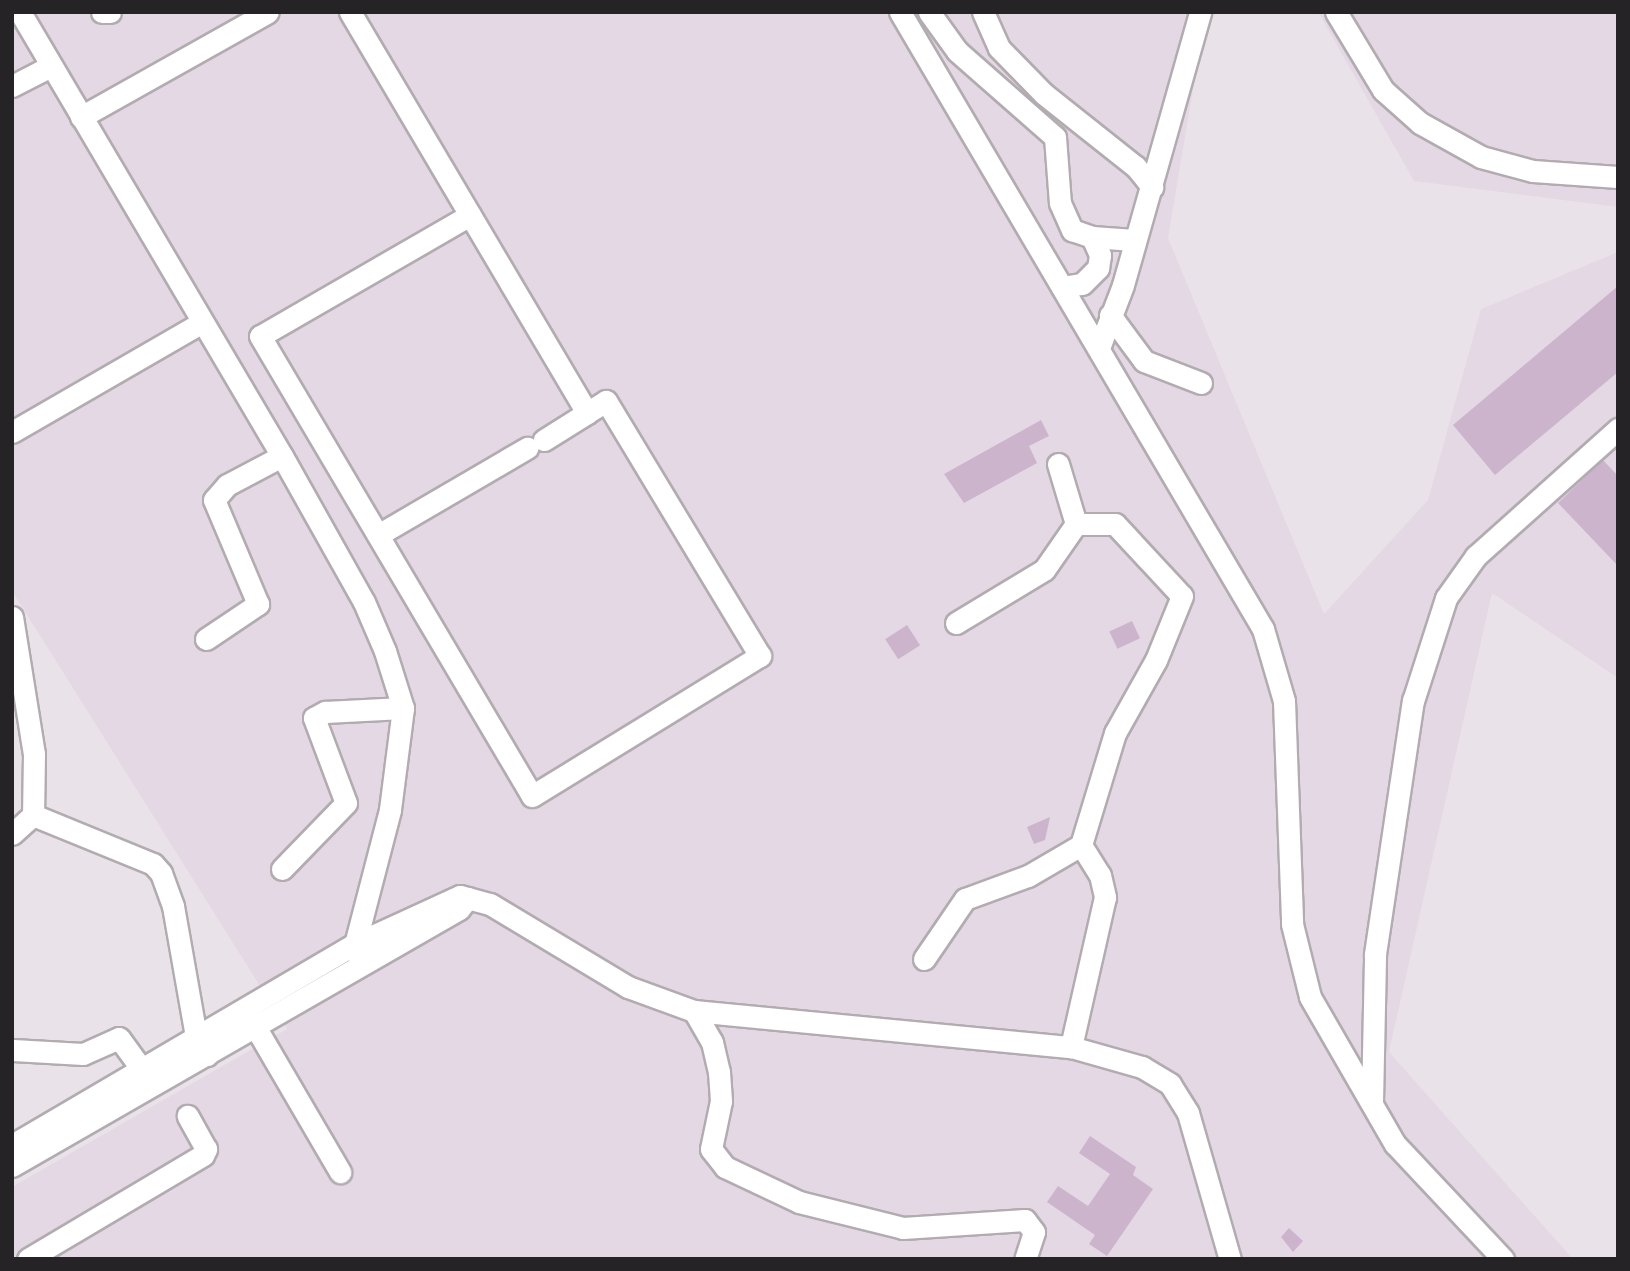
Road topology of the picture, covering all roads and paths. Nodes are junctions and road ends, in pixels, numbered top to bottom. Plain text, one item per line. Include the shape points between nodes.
1 (20, 12) edge
2 (102, 12) edge
3 (110, 12) edge
4 (268, 12) edge
5 (350, 12) edge
6 (900, 12) edge
7 (929, 12) edge
8 (968, 12) edge
9 (983, 12) edge
10 (1200, 12) edge
11 (1336, 12) edge
12 (999, 48) junction
13 (51, 66) junction
14 (12, 86) edge
15 (81, 117) junction
16 (1618, 177) edge
17 (1152, 187) junction
18 (470, 215) junction
19 (1092, 237) junction
20 (1134, 240) junction
21 (1062, 287) junction
22 (1110, 315) junction
23 (201, 323) junction
24 (1099, 348) junction
25 (1201, 383) dead end
26 (587, 413) junction
27 (1618, 429) edge
28 (12, 432) edge
29 (282, 456) junction
30 (1058, 464) dead end
31 (1076, 524) junction
32 (378, 535) junction
33 (12, 617) edge
34 (956, 623) dead end
35 (206, 639) dead end
36 (403, 708) junction
37 (33, 816) junction
38 (12, 834) edge
39 (1081, 845) junction
40 (282, 869) dead end
41 (358, 954) junction
42 (924, 959) dead end
43 (244, 1008) junction
44 (694, 1011) junction
45 (256, 1027) junction
46 (196, 1036) junction
47 (1071, 1047) junction
48 (13, 1050) edge
49 (207, 1055) junction
50 (141, 1068) junction
51 (1372, 1102) junction
52 (188, 1116) dead end
53 (12, 1145) edge
54 (12, 1166) edge
55 (340, 1171) dead end
56 (28, 1259) edge
57 (1025, 1259) edge
58 (1230, 1259) edge
59 (1503, 1259) edge

1 - 13 street
2 - 3 street
4 - 15 street
5 - 18 street
6 - 21 street
7 - 19 street via 957,51 1055,138 1063,217 1072,230
8 - 12 street
9 - 12 street
10 - 17 street
11 - 16 street via 1383,90 1420,123 1482,157 1533,171
12 - 17 street via 1044,94
13 - 14 street
13 - 15 street
15 - 23 street
17 - 20 street
18 - 26 street
18 - 32 street via 260,336
19 - 20 street
19 - 21 street via 1100,255 1098,268 1091,279
20 - 22 street
21 - 24 street
22 - 24 street
22 - 25 street via 1144,361
23 - 28 street
23 - 29 street
24 - 51 street via 1249,601 1274,659 1284,701 1296,957 1310,997
26 - 32 street
26 - 32 street via 606,401 760,656 532,796
27 - 51 street via 1476,556 1446,598 1413,701 1375,954
29 - 35 street via 228,485 214,500 258,604
29 - 36 street via 365,601
30 - 31 street
31 - 34 street via 1044,570
31 - 39 street via 1115,524 1182,596 1156,660 1115,733
33 - 37 street via 34,754
36 - 40 street via 325,712 314,718 346,803
36 - 41 street via 390,810
37 - 38 street
37 - 46 street via 153,864 161,873 173,906
39 - 42 street via 1028,876 965,899
39 - 47 street via 1100,875 1105,897
41 - 43 street
41 - 44 street via 444,900 468,898 490,904 628,986
41 - 45 street
43 - 45 street
43 - 46 street
44 - 47 street
44 - 57 street via 712,1042 719,1072 721,1101 711,1149 725,1167 799,1202 903,1228 1025,1220 1034,1233
45 - 49 street
45 - 55 street
46 - 49 street
46 - 50 street
47 - 58 street via 1114,1056 1170,1084 1188,1113
48 - 50 street via 83,1054 119,1038
49 - 54 street
50 - 53 street
51 - 59 street via 1395,1144
52 - 56 street via 206,1150 203,1155

